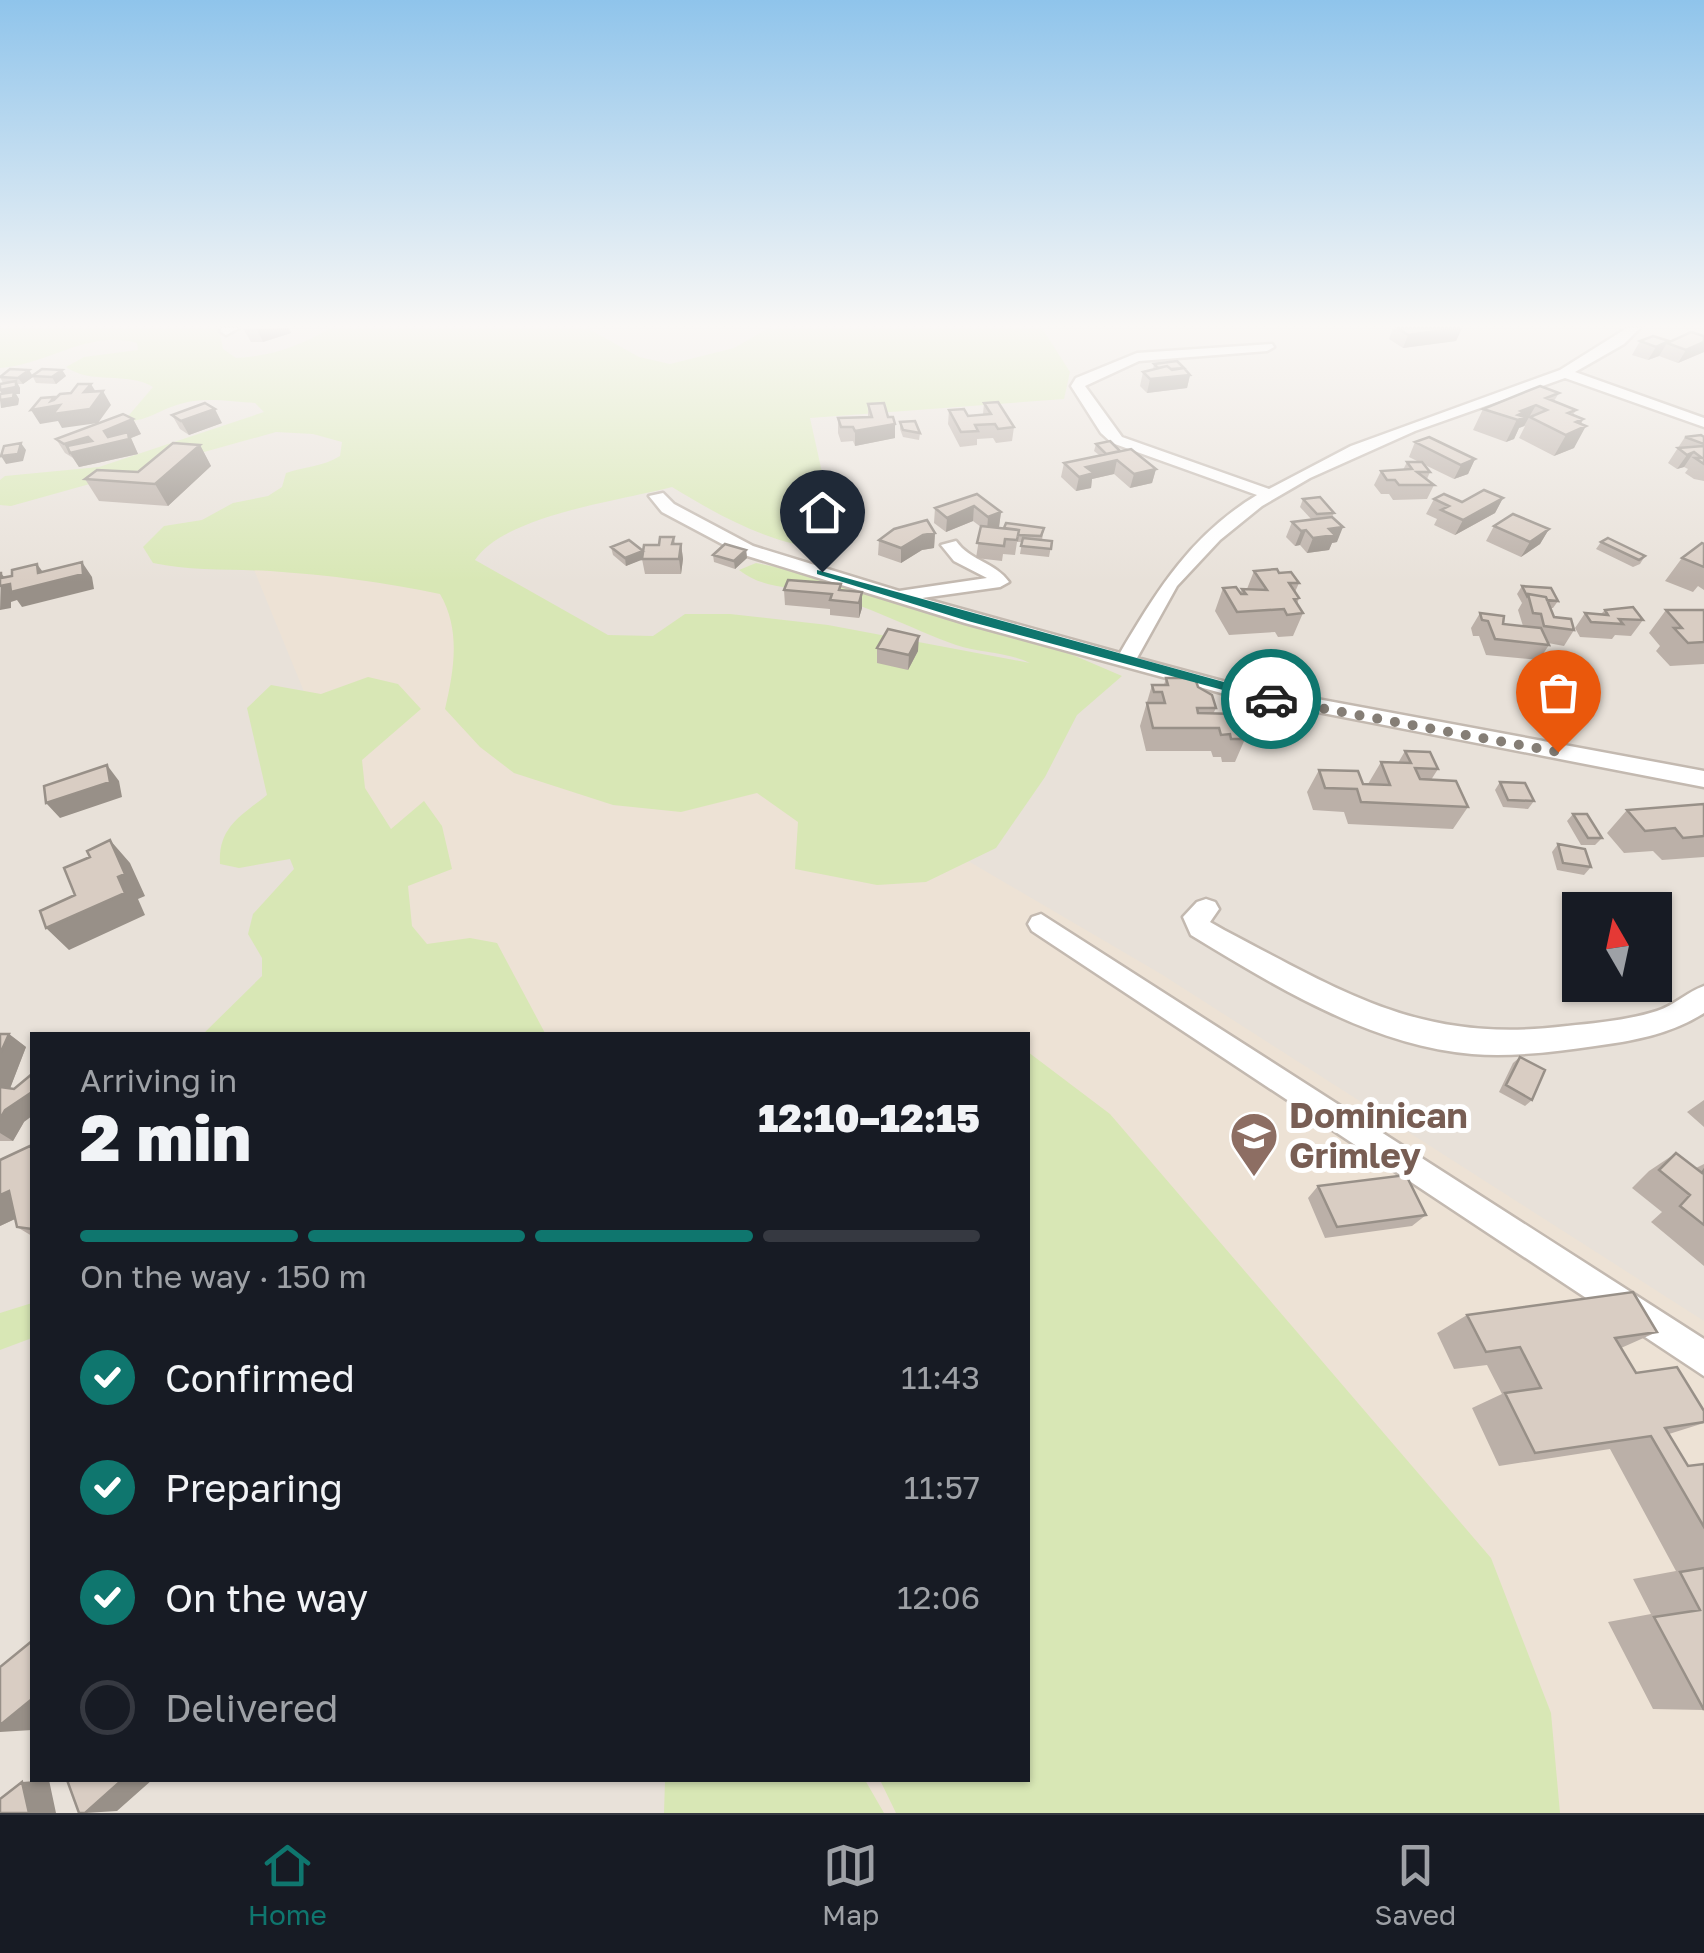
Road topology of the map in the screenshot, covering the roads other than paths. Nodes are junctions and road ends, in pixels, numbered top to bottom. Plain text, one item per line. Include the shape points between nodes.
1 (1095, 413) edge
2 (1458, 413) edge
3 (1673, 413) edge
4 (1704, 424) edge
5 (1270, 494) junction
6 (657, 496) dead end
7 (950, 545) dead end
8 (896, 595) junction
9 (1126, 660) junction
10 (1704, 779) edge
11 (1206, 909) dead end
12 (1041, 924) dead end
13 (1704, 997) edge
14 (1704, 1359) edge

1 - 5 street via 1122,443
2 - 5 street
3 - 4 street
5 - 9 street via 1177,573
6 - 8 street via 747,550
7 - 8 street via 1000,582
8 - 9 street
9 - 10 street via 1265,698
11 - 13 street via 1196,917 1214,937 1383,1022 1427,1036 1542,1043 1634,1029
12 - 14 street

